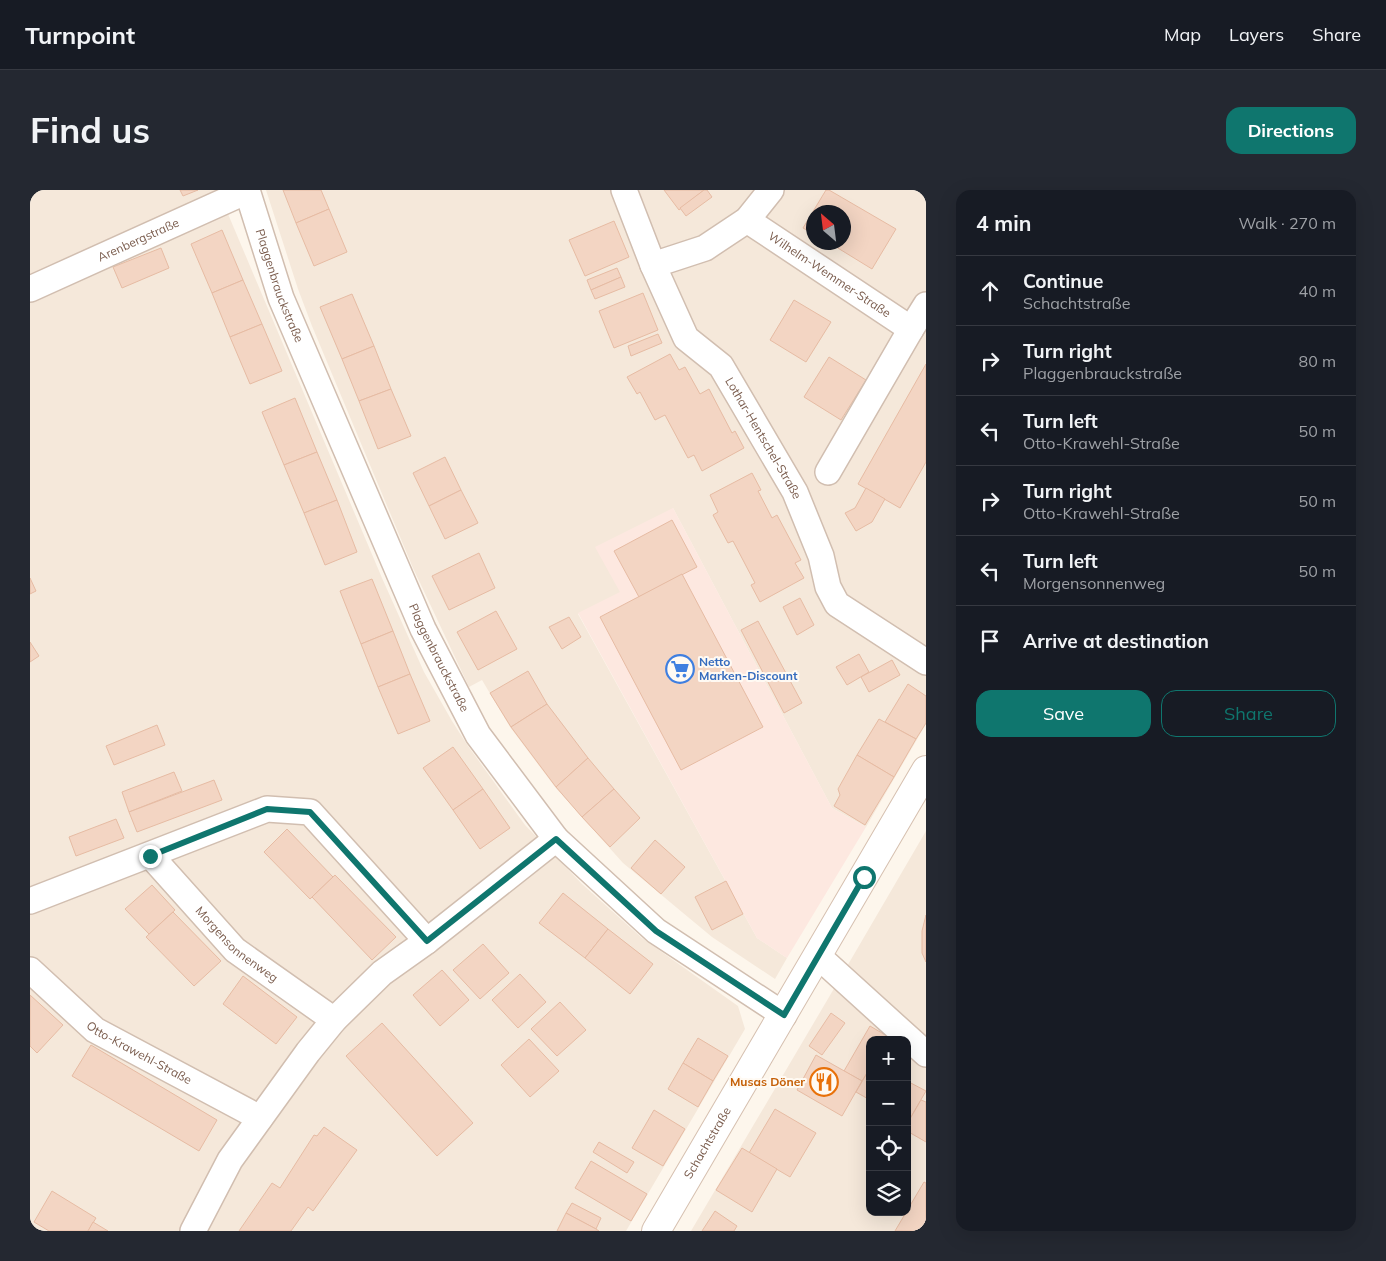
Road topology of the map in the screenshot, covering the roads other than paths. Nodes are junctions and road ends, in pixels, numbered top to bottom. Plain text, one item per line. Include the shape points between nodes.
1 (624, 190) edge
2 (772, 190) edge
3 (247, 191) edge
4 (747, 220) junction
5 (653, 264) junction
6 (30, 289) edge
7 (926, 305) edge
8 (911, 329) junction
9 (828, 472) dead end
10 (926, 662) edge
11 (926, 770) edge
12 (556, 839) junction
13 (150, 856) junction
14 (30, 901) edge
15 (427, 941) junction
16 (818, 956) junction
17 (30, 970) edge
18 (784, 1015) junction
19 (334, 1020) junction
20 (926, 1054) edge
21 (260, 1118) junction
22 (193, 1231) edge
23 (656, 1231) edge

1 - 5 street, Lothar-Hentschel-Straße
2 - 4 street
3 - 6 street, Arenbergstraße
3 - 12 street, Plaggenbrauckstraße via 282,298 423,629 478,735
4 - 5 street via 705,248
4 - 8 street, Wilhelm-Wemmer-Straße
5 - 10 street, Lothar-Hentschel-Straße via 686,338 721,366 795,492 822,556 828,587 838,604
7 - 8 street
8 - 9 street
11 - 16 street, Schachtstraße
12 - 15 street
12 - 18 street, Plaggenbrauckstraße via 656,931
13 - 14 street
13 - 15 street via 267,809 310,812
13 - 19 street, Morgensonnenweg via 235,950
15 - 19 street via 382,973
16 - 18 street, Schachtstraße
16 - 20 street
17 - 21 street, Otto-Krawehl-Straße via 94,1030
18 - 23 street, Schachtstraße
19 - 21 street
21 - 22 street via 230,1160

